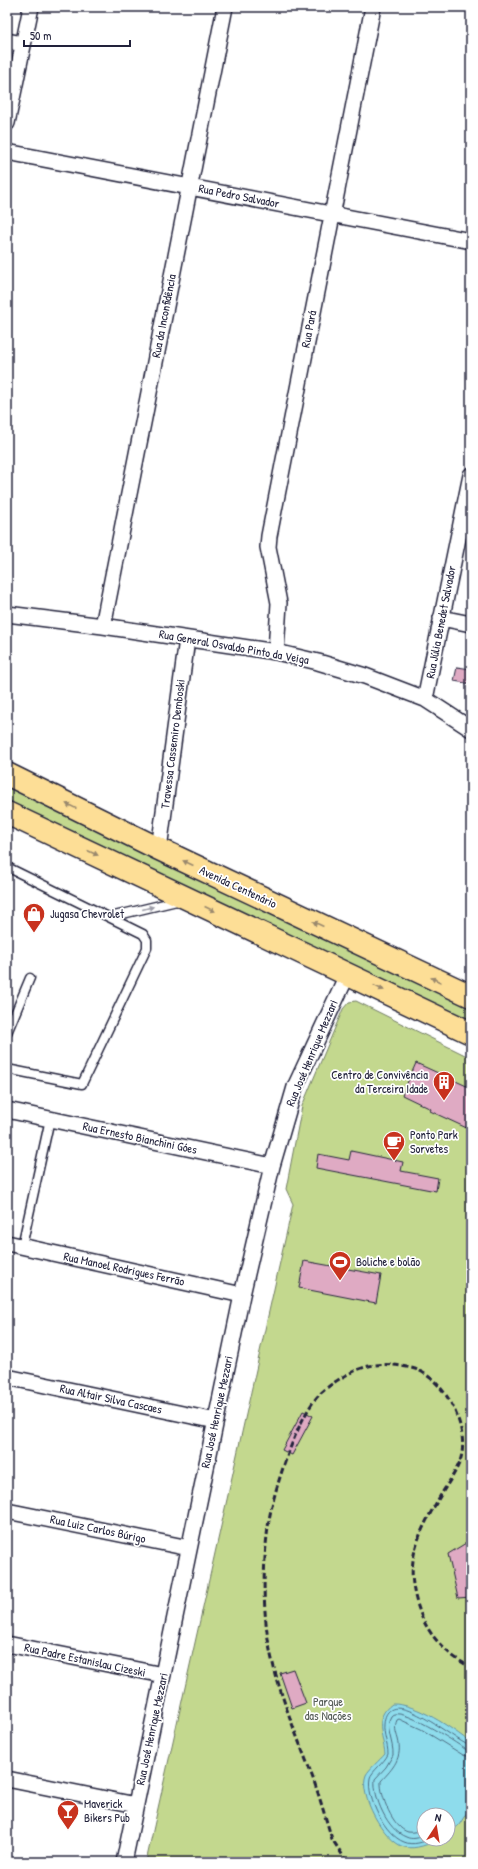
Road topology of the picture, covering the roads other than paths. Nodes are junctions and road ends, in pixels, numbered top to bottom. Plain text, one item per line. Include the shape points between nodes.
1 (31, 7) edge
2 (225, 7) edge
3 (372, 7) edge
4 (7, 41) edge
5 (23, 44) junction
6 (7, 123) edge
7 (7, 152) edge
8 (190, 187) junction
9 (332, 214) junction
10 (471, 241) edge
11 (471, 475) edge
12 (7, 614) edge
13 (441, 618) junction
14 (471, 624) edge
15 (103, 626) junction
16 (187, 639) junction
17 (276, 652) junction
18 (425, 699) junction
19 (471, 728) edge
20 (7, 774) edge
21 (7, 812) edge
22 (160, 849) junction
23 (7, 866) edge
24 (189, 898) junction
25 (110, 918) junction
26 (348, 973) junction
27 (30, 978) dead end
28 (471, 996) edge
29 (7, 1033) edge
30 (471, 1033) edge
31 (7, 1069) edge
32 (7, 1110) edge
33 (50, 1120) junction
34 (272, 1166) junction
35 (7, 1243) edge
36 (22, 1246) junction
37 (242, 1295) junction
38 (7, 1377) edge
39 (216, 1421) junction
40 (7, 1511) edge
41 (189, 1548) junction
42 (7, 1644) edge
43 (163, 1675) junction
44 (7, 1779) edge
45 (136, 1805) junction
46 (124, 1862) edge

1 - 5 street
2 - 8 street, Rua da Inconfidência
3 - 9 street, Rua Pará
4 - 5 street
5 - 6 street
7 - 8 street, Rua Pedro Salvador
8 - 9 street, Rua Pedro Salvador
8 - 15 street, Rua da Inconfidência
9 - 10 street, Rua Pedro Salvador
9 - 17 street, Rua Pará via 269,536 268,547 279,603
11 - 13 street, Rua Júlia Benedet Salvador
12 - 15 street, Rua General Osvaldo Pinto da Veiga
13 - 14 street
13 - 18 street, Rua Júlia Benedet Salvador
15 - 16 street, Rua General Osvaldo Pinto da Veiga
16 - 17 street, Rua General Osvaldo Pinto da Veiga
16 - 22 street, Travessa Cassemiro Demboski
17 - 18 street, Rua General Osvaldo Pinto da Veiga via 365,676
18 - 19 street, Rua General Osvaldo Pinto da Veiga
22 -> 20 main road, Avenida Centenário
21 -> 24 main road
28 -> 22 main road, Avenida Centenário
23 - 25 lane
25 -> 24 lane
24 -> 26 main road
25 - 31 lane via 143,934 147,940 147,948 82,1084
26 -> 30 main road
26 - 34 street, Rua José Henrique Mezzari via 295,1087
27 - 29 lane
32 - 33 street, Rua Ernesto Bianchini Góes
33 - 34 street, Rua Ernesto Bianchini Góes
33 - 36 lane
34 - 37 street, Rua José Henrique Mezzari
35 - 36 street, Rua Manoel Rodrigues Ferrão
36 - 37 street, Rua Manoel Rodrigues Ferrão
37 - 39 street, Rua José Henrique Mezzari
38 - 39 street, Rua Altair Silva Cascaes
39 - 41 street, Rua José Henrique Mezzari
40 - 41 street, Rua Luiz Carlos Búrigo
41 - 43 street, Rua José Henrique Mezzari
42 - 43 street, Rua Padre Estanislau Cizeski
43 - 45 street, Rua José Henrique Mezzari
44 - 45 street
45 - 46 street, Rua José Henrique Mezzari

